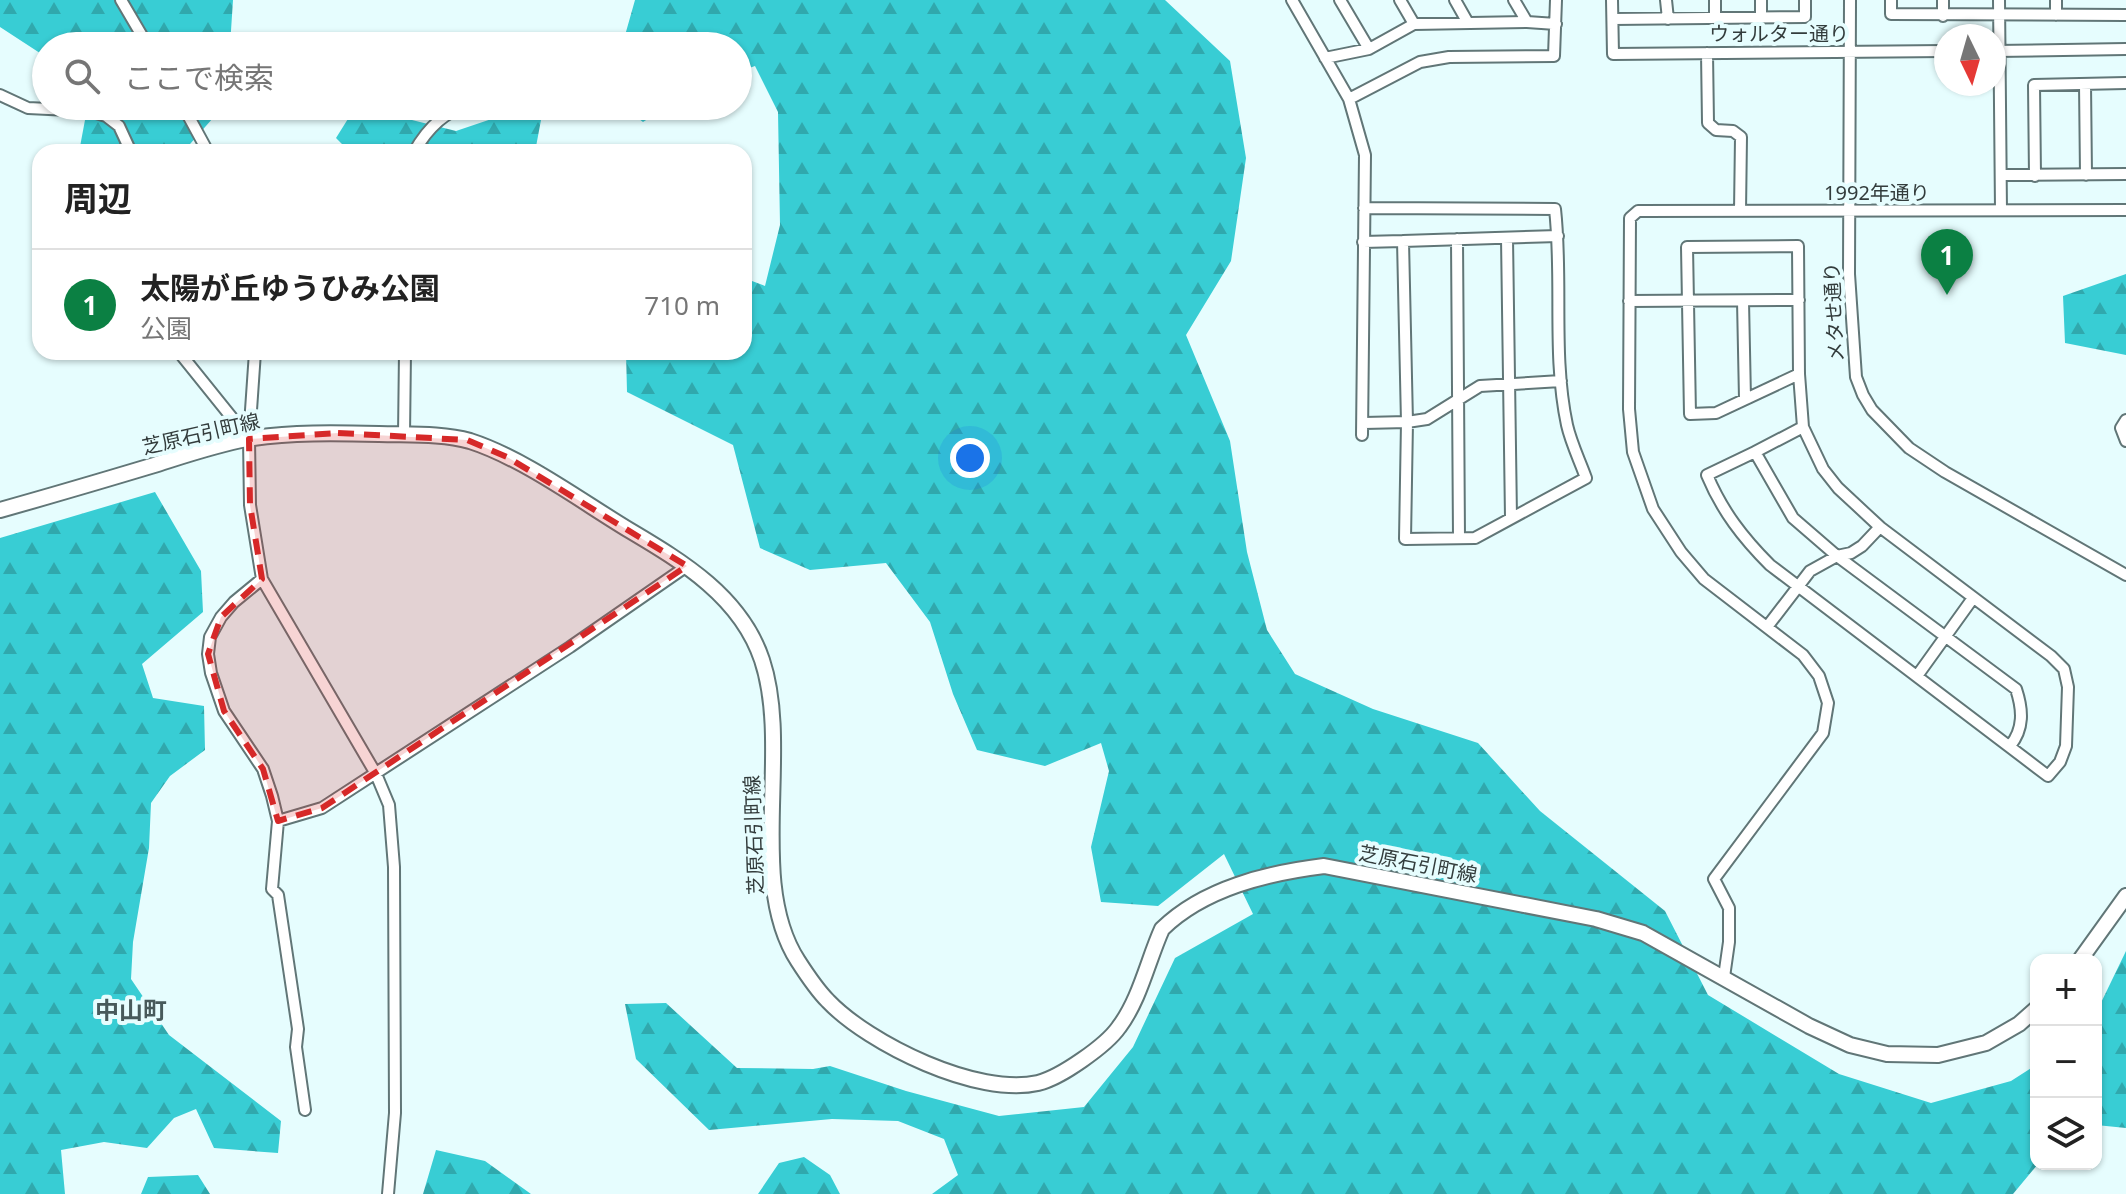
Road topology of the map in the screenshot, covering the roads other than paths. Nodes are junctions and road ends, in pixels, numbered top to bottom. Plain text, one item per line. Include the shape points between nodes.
1 (121, 0) edge
2 (1292, 0) edge
3 (1340, 0) edge
4 (1400, 0) edge
5 (1455, 0) edge
6 (1514, 0) edge
7 (1556, 0) edge
8 (1612, 0) edge
9 (1666, 0) edge
10 (1715, 0) edge
11 (1761, 0) edge
12 (1805, 0) edge
13 (1850, 0) edge
14 (1891, 0) edge
15 (1943, 0) edge
16 (1999, 0) edge
17 (2056, 0) edge
18 (2107, 0) edge
19 (1999, 15) junction
20 (2056, 15) junction
21 (2107, 15) junction
22 (2126, 15) edge
23 (1943, 16) junction
24 (1715, 18) junction
25 (1761, 18) junction
26 (1613, 19) junction
27 (1668, 19) junction
28 (1527, 22) junction
29 (1468, 23) junction
30 (1414, 24) junction
31 (1556, 24) junction
32 (1998, 24) edge
33 (140, 32) edge
34 (1369, 49) junction
35 (2126, 49) edge
36 (1934, 51) edge
37 (2006, 51) edge
38 (1850, 52) junction
39 (1707, 53) junction
40 (1325, 58) junction
41 (2126, 83) edge
42 (2085, 84) junction
43 (0, 95) edge
44 (1998, 96) edge
45 (1349, 99) junction
46 (32, 108) edge
47 (111, 120) edge
48 (191, 120) edge
49 (441, 120) edge
50 (127, 144) edge
51 (204, 144) edge
52 (419, 144) edge
53 (2126, 174) edge
54 (2001, 175) junction
55 (2086, 175) junction
56 (2035, 176) junction
57 (1364, 208) junction
58 (2001, 210) junction
59 (2126, 210) edge
60 (1740, 211) junction
61 (1849, 211) junction
62 (1558, 236) junction
63 (1507, 238) junction
64 (1457, 239) junction
65 (1403, 241) junction
66 (1363, 242) junction
67 (1799, 300) junction
68 (1629, 301) junction
69 (1688, 301) junction
70 (1743, 301) junction
71 (185, 360) edge
72 (254, 360) edge
73 (405, 360) edge
74 (1799, 374) junction
75 (1561, 381) junction
76 (1509, 384) junction
77 (1745, 399) junction
78 (1458, 400) junction
79 (2126, 420) edge
80 (1407, 422) junction
81 (1364, 423) junction
82 (1803, 427) junction
83 (404, 435) junction
84 (1362, 435) dead end
85 (249, 439) junction
86 (2126, 441) edge
87 (1755, 452) junction
88 (0, 510) edge
89 (1511, 518) junction
90 (1880, 527) junction
91 (1459, 538) junction
92 (1837, 556) junction
93 (687, 566) junction
94 (2126, 575) edge
95 (262, 579) junction
96 (1799, 586) junction
97 (1973, 598) junction
98 (1767, 627) junction
99 (1945, 636) junction
100 (1917, 676) junction
101 (2010, 746) junction
102 (376, 774) junction
103 (278, 821) junction
104 (2126, 896) edge
105 (2084, 954) edge
106 (1724, 977) junction
107 (2030, 1014) edge
108 (305, 1110) dead end
109 (388, 1194) edge

1 - 33 street
2 - 40 street
3 - 34 street
4 - 30 street
5 - 29 street
6 - 28 street
7 - 31 street
8 - 26 street
9 - 27 street
10 - 24 street
11 - 25 street
12 - 25 street via 1805,17
13 - 38 street, メタせ通り
14 - 23 street via 1891,14
15 - 23 street
16 - 19 street
17 - 20 street
18 - 21 street
19 - 20 street
19 - 23 street
19 - 32 street
20 - 21 street
21 - 22 street
24 - 25 street
24 - 27 street
26 - 27 street
26 - 39 street, ウォルター通り via 1613,54
28 - 29 street
28 - 31 street
29 - 30 street
30 - 34 street
31 - 45 street via 1554,56 1420,62
34 - 40 street
35 - 37 street
36 - 38 street, ウォルター通り
38 - 39 street, ウォルター通り
38 - 61 street, メタせ通り
39 - 60 street via 1708,123 1741,137
40 - 45 street
41 - 42 street
42 - 55 street
42 - 56 street via 2034,85
43 - 46 street
44 - 54 street
45 - 57 street via 1365,155
47 - 50 street
48 - 51 street
49 - 52 street
53 - 55 street
54 - 56 street
54 - 58 street
55 - 56 street
57 - 62 street via 1555,209
57 - 66 street
58 - 59 street, 1992年通り
58 - 61 street, 1992年通り
60 - 61 street, 1992年通り
60 - 68 street, 1992年通り via 1638,211 1630,218
61 - 94 street, メタせ通り via 1856,377 1872,410 1909,448 1945,472
62 - 63 street
62 - 75 street
63 - 64 street
63 - 76 street
64 - 65 street
64 - 78 street
65 - 66 street
65 - 80 street
66 - 81 street
67 - 69 street via 1798,246 1687,247
67 - 70 street
67 - 74 street
68 - 69 street
68 - 98 street via 1633,452 1653,509 1704,579
69 - 70 street
69 - 77 street via 1690,414 1716,413
70 - 77 street
71 - 85 street
72 - 85 street
73 - 83 street
74 - 77 street
74 - 82 street
75 - 76 street
75 - 89 street via 1568,426 1586,478
76 - 78 street via 1480,386
76 - 89 street
78 - 80 street via 1427,419
78 - 91 street
79 - 86 street via 2121,428
80 - 81 street
80 - 91 street via 1405,539
81 - 84 street
82 - 87 street
82 - 90 street via 1823,469
83 - 85 main road, 芝原石引町線
83 - 93 main road, 芝原石引町線 via 467,440 507,457
85 - 88 main road, 芝原石引町線
85 - 95 street via 250,505
87 - 92 street via 1793,518
87 - 96 street via 1707,475 1742,537
89 - 91 street via 1475,538
90 - 92 street via 1862,546
90 - 97 street
92 - 96 street via 1810,571
92 - 99 street
93 - 102 street
93 - 106 main road, 芝原石引町線 via 740,616 762,658 772,704 775,897 794,955 829,1002 884,1044 928,1065 997,1082 1048,1079 1092,1053 1119,1028 1162,929 1174,917 1195,903 1278,872 1324,866 1596,919 1643,933
95 - 102 street
95 - 103 street via 221,617 208,654 224,711 263,769
96 - 98 street
96 - 100 street
97 - 99 street
97 - 101 street via 2064,669 2066,746 2054,769 2048,776
98 - 106 street via 1803,655 1819,676 1828,703 1823,733 1714,879 1729,908
99 - 100 street
99 - 101 street via 2016,689 2022,705 2019,735
100 - 101 street
102 - 103 street via 322,808
102 - 109 street via 389,805 394,867 396,1074
103 - 108 street via 272,889 278,895
104 - 105 main road
106 - 107 main road, 芝原石引町線 via 1809,1026 1850,1045 1887,1054 1938,1055 1986,1043

